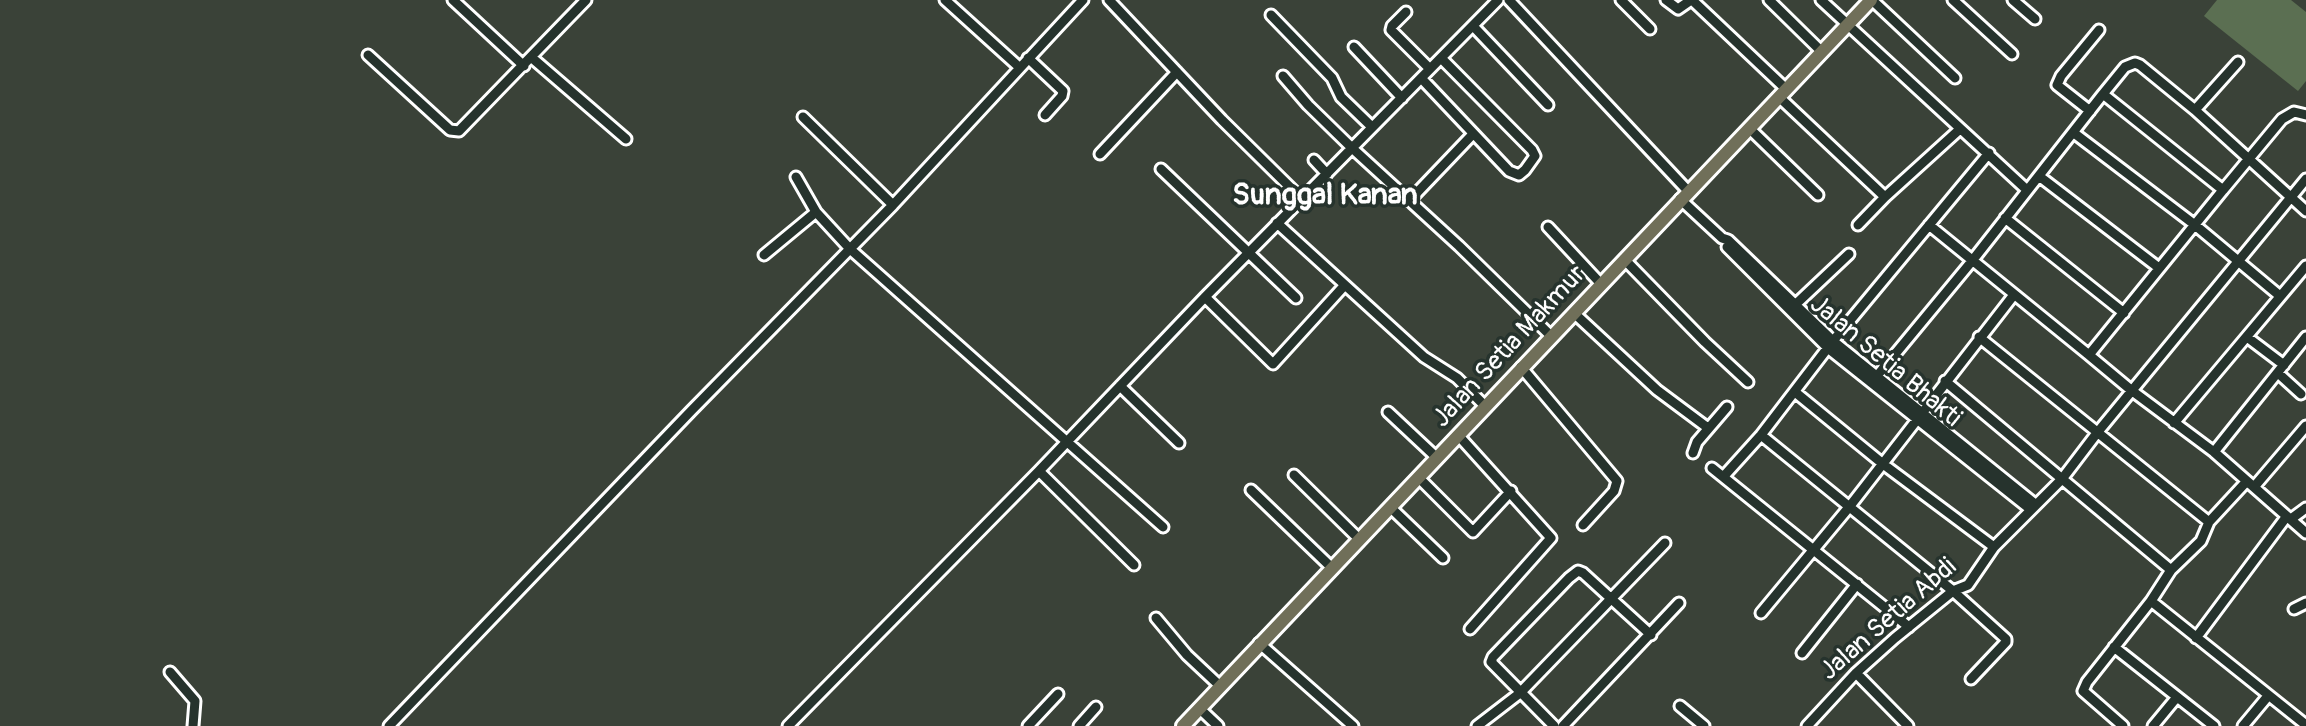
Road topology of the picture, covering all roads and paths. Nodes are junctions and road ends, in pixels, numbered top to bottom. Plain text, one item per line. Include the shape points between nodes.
1 (453, 0) edge
2 (586, 0) edge
3 (945, 0) edge
4 (1083, 0) edge
5 (1109, 0) edge
6 (1498, 0) edge
7 (1509, 0) edge
8 (1621, 0) edge
9 (1666, 0) edge
10 (1692, 0) edge
11 (1769, 0) edge
12 (1821, 0) edge
13 (1953, 0) edge
14 (2013, 0) edge
15 (1868, 1) edge
16 (1406, 12) dead end
17 (1271, 15) dead end
18 (2035, 19) dead end
19 (1473, 26) junction
20 (1846, 26) junction
21 (1650, 29) dead end
22 (2099, 30) dead end
23 (1354, 47) dead end
24 (1822, 52) junction
25 (2012, 54) dead end
26 (368, 55) dead end
27 (1028, 58) junction
28 (1441, 58) junction
29 (528, 61) junction
30 (2238, 62) dead end
31 (1019, 67) junction
32 (1430, 69) junction
33 (1177, 72) junction
34 (1283, 76) dead end
35 (1421, 78) junction
36 (1955, 78) dead end
37 (1782, 93) junction
38 (2103, 94) junction
39 (1402, 98) junction
40 (1548, 105) dead end
41 (2195, 110) junction
42 (2090, 111) junction
43 (1045, 115) dead end
44 (2306, 115) edge
45 (803, 117) dead end
46 (1372, 127) junction
47 (1749, 128) junction
48 (1960, 129) junction
49 (2074, 133) junction
50 (1473, 134) junction
51 (626, 139) dead end
52 (1352, 148) junction
53 (1989, 153) junction
54 (1100, 154) dead end
55 (2250, 159) junction
56 (1314, 160) dead end
57 (1161, 169) dead end
58 (1327, 174) junction
59 (2039, 176) junction
60 (796, 177) dead end
61 (2306, 179) edge
62 (2027, 190) junction
63 (2223, 190) junction
64 (1684, 195) junction
65 (1818, 195) dead end
66 (1885, 197) junction
67 (2290, 197) junction
68 (1301, 198) junction
69 (1409, 201) junction
70 (893, 205) junction
71 (2306, 211) edge
72 (816, 212) junction
73 (2005, 218) junction
74 (1277, 223) junction
75 (1858, 225) dead end
76 (1929, 225) junction
77 (2195, 225) junction
78 (1548, 227) dead end
79 (850, 249) junction
80 (1249, 253) junction
81 (1849, 254) dead end
82 (764, 255) dead end
83 (1624, 259) junction
84 (2237, 260) junction
85 (1972, 261) junction
86 (2306, 266) edge
87 (2159, 268) junction
88 (1601, 284) junction
89 (1769, 285) junction
90 (1344, 286) junction
91 (2013, 296) junction
92 (2280, 296) junction
93 (1205, 297) junction
94 (1296, 298) dead end
95 (1796, 304) junction
96 (1574, 313) junction
97 (2124, 313) junction
98 (1551, 336) junction
99 (1979, 337) junction
100 (2247, 337) junction
101 (2306, 337) edge
102 (1831, 345) junction
103 (2089, 355) junction
104 (1521, 367) junction
105 (2281, 369) junction
106 (1874, 380) junction
107 (1945, 381) junction
108 (1748, 382) dead end
109 (1120, 386) junction
110 (2131, 390) junction
111 (1795, 392) junction
112 (2301, 394) dead end
113 (1485, 406) junction
114 (1727, 407) dead end
115 (1388, 412) dead end
116 (1919, 416) junction
117 (2174, 423) junction
118 (2306, 426) edge
119 (1708, 428) junction
120 (2097, 433) junction
121 (1458, 435) junction
122 (1761, 435) junction
123 (1067, 440) junction
124 (1179, 443) dead end
125 (2214, 452) junction
126 (1693, 453) dead end
127 (1436, 457) junction
128 (1883, 464) junction
129 (1712, 468) dead end
130 (1039, 471) junction
131 (1294, 475) dead end
132 (1724, 476) junction
133 (1418, 477) junction
134 (2062, 479) junction
135 (2250, 484) junction
136 (1251, 490) dead end
137 (1511, 491) junction
138 (1850, 506) junction
139 (2032, 506) junction
140 (1390, 507) junction
141 (2306, 508) edge
142 (2289, 518) junction
143 (2209, 522) junction
144 (1583, 525) dead end
145 (1163, 527) dead end
146 (2306, 533) edge
147 (1360, 540) junction
148 (1665, 543) dead end
149 (1994, 547) junction
150 (1813, 549) junction
151 (1443, 558) dead end
152 (1134, 565) dead end
153 (1333, 569) junction
154 (2171, 570) junction
155 (1857, 584) junction
156 (1953, 591) junction
157 (1612, 600) junction
158 (2151, 601) junction
159 (1679, 603) dead end
160 (2306, 603) edge
161 (2294, 609) dead end
162 (1761, 613) dead end
163 (1156, 618) dead end
164 (1909, 627) junction
165 (1470, 629) dead end
166 (1651, 635) junction
167 (2196, 638) junction
168 (1259, 643) junction
169 (2114, 647) junction
170 (1802, 653) dead end
171 (170, 672) dead end
172 (1856, 673) junction
173 (1971, 679) dead end
174 (1220, 686) junction
175 (1520, 693) junction
176 (1058, 694) dead end
177 (2268, 696) junction
178 (2177, 697) junction
179 (1680, 706) dead end
180 (1096, 707) dead end
181 (1199, 708) junction
182 (2306, 725) edge
183 (193, 726) edge
184 (389, 726) edge
185 (788, 726) edge
186 (1028, 726) edge
187 (1079, 726) edge
188 (1183, 726) edge
189 (1218, 726) edge
190 (1353, 726) edge
191 (1477, 726) edge
192 (1554, 726) edge
193 (1563, 726) edge
194 (1704, 726) edge
195 (1807, 726) edge
196 (1908, 726) edge
197 (2123, 726) edge
198 (2153, 726) edge
199 (2214, 726) edge
200 (2243, 726) edge

1 - 29 street
2 - 29 street
3 - 31 street
4 - 27 street
5 - 33 street
6 - 19 street
7 - 64 street, Jalan Setia Bhakti
8 - 21 street
9 - 10 street via 1678,9
10 - 37 street
11 - 24 street
12 - 20 street
13 - 25 street
14 - 18 street
15 - 20 main road, Jalan Setia Makmur
15 - 36 street
16 - 32 street via 1391,30
17 - 46 street
19 - 28 street
19 - 40 street
20 - 24 main road, Jalan Setia Makmur
20 - 48 street
22 - 42 street via 2057,85
23 - 39 street
24 - 37 main road, Jalan Setia Makmur
26 - 29 street via 453,132
27 - 31 street
27 - 43 street via 1063,92
28 - 32 street
28 - 50 street via 1535,156 1519,175 1514,174
29 - 51 street
30 - 41 street
31 - 70 street
32 - 35 street
33 - 54 street
33 - 68 street
34 - 52 street
35 - 39 street
35 - 50 street
37 - 47 main road, Jalan Setia Makmur
37 - 66 street
38 - 41 street via 2125,67 2135,63
38 - 42 street
38 - 63 street
39 - 46 street
41 - 55 street
42 - 49 street
44 - 55 street via 2288,115
45 - 70 street
46 - 52 street
47 - 64 main road, Jalan Setia Makmur
47 - 65 street
48 - 53 street
48 - 66 street
49 - 59 street
49 - 77 street
50 - 69 street
52 - 58 street
52 - 69 street
53 - 62 street
53 - 76 street
55 - 63 street
55 - 67 street
56 - 58 street
57 - 80 street
58 - 68 street
59 - 62 street
59 - 87 street
60 - 72 street
61 - 67 street, Jalan Setia Abdi
62 - 73 street
63 - 77 street
64 - 83 main road, Jalan Setia Makmur
64 - 89 street, Jalan Setia Bhakti
66 - 75 street
67 - 71 street
67 - 84 street, Jalan Setia Abdi
68 - 74 street
69 - 98 street
70 - 79 street
72 - 79 street
72 - 82 street
73 - 85 street
73 - 97 street
74 - 80 street
74 - 90 street
76 - 85 street
76 - 102 street
77 - 84 street
77 - 87 street
78 - 88 street
79 - 123 street
79 - 184 street
80 - 93 street
80 - 94 street
81 - 95 street
83 - 88 main road, Jalan Setia Makmur
83 - 108 street
84 - 92 street
84 - 110 street, Jalan Setia Abdi
85 - 91 street
85 - 106 street
86 - 92 street
87 - 97 street
88 - 96 main road, Jalan Setia Makmur
89 - 95 street, Jalan Setia Bhakti
89 - 102 street, Jalan Setia Bhakti
90 - 93 street via 1273,364
90 - 113 street
91 - 99 street
91 - 103 street
92 - 100 street
93 - 109 street
95 - 102 street, Jalan Setia Bhakti
96 - 98 main road, Jalan Setia Makmur
96 - 119 street via 1657,390
97 - 103 street
98 - 104 main road, Jalan Setia Makmur
99 - 107 street
99 - 120 street
100 - 105 street
100 - 117 street
101 - 105 street
102 - 106 street, Jalan Setia Bhakti
102 - 111 street
103 - 110 street
104 - 113 main road, Jalan Setia Makmur
104 - 144 street via 1617,483
105 - 112 street
105 - 125 street
106 - 116 street, Jalan Setia Bhakti
107 - 116 street
107 - 134 street
109 - 123 street
109 - 124 street
110 - 117 street
110 - 120 street, Jalan Setia Abdi
111 - 122 street
111 - 128 street
113 - 121 main road, Jalan Setia Makmur
114 - 119 street
115 - 127 street
116 - 128 street
116 - 139 street, Jalan Setia Bhakti
117 - 125 street
118 - 135 street
119 - 126 street
120 - 134 street, Jalan Setia Abdi
120 - 143 street
121 - 127 main road, Jalan Setia Makmur
121 - 137 street
122 - 132 street
122 - 138 street
123 - 130 street
123 - 145 street
125 - 135 street
127 - 133 main road, Jalan Setia Makmur
128 - 138 street
128 - 149 street
129 - 132 street
130 - 152 street
130 - 185 street
131 - 147 street
132 - 150 street
133 - 137 street via 1473,532
133 - 140 main road, Jalan Setia Makmur
134 - 139 street, Jalan Setia Abdi
134 - 154 street
135 - 142 street
135 - 143 street
136 - 153 street
137 - 165 street via 1551,538
138 - 150 street
138 - 156 street
139 - 149 street, Jalan Setia Abdi
140 - 147 main road, Jalan Setia Makmur
140 - 151 street
141 - 142 street
142 - 146 street
142 - 167 street
143 - 154 street via 2201,541
147 - 153 main road, Jalan Setia Makmur
148 - 157 street
149 - 156 street, Jalan Setia Abdi via 1968,585
150 - 155 street
150 - 162 street
153 - 168 main road, Jalan Setia Makmur
154 - 158 street
155 - 164 street
155 - 170 street
156 - 164 street, Jalan Setia Abdi
156 - 173 street via 2006,639
157 - 166 street
157 - 175 street
157 - 175 street via 1583,573 1569,578 1493,657 1494,667
158 - 167 street
158 - 169 street
159 - 166 street
160 - 161 street
163 - 174 street
164 - 172 street, Jalan Setia Abdi
166 - 193 street
167 - 177 street
168 - 174 main road, Jalan Setia Makmur
168 - 190 street
169 - 178 street
169 - 197 street via 2083,691
171 - 183 street via 195,701
172 - 195 street, Jalan Setia Abdi
172 - 196 street
174 - 181 main road, Jalan Setia Makmur
175 - 191 street
175 - 192 street
176 - 186 street
177 - 182 street
177 - 200 street
178 - 198 street
178 - 199 street
179 - 194 street
180 - 187 street
181 - 188 main road, Jalan Setia Makmur
181 - 189 street

